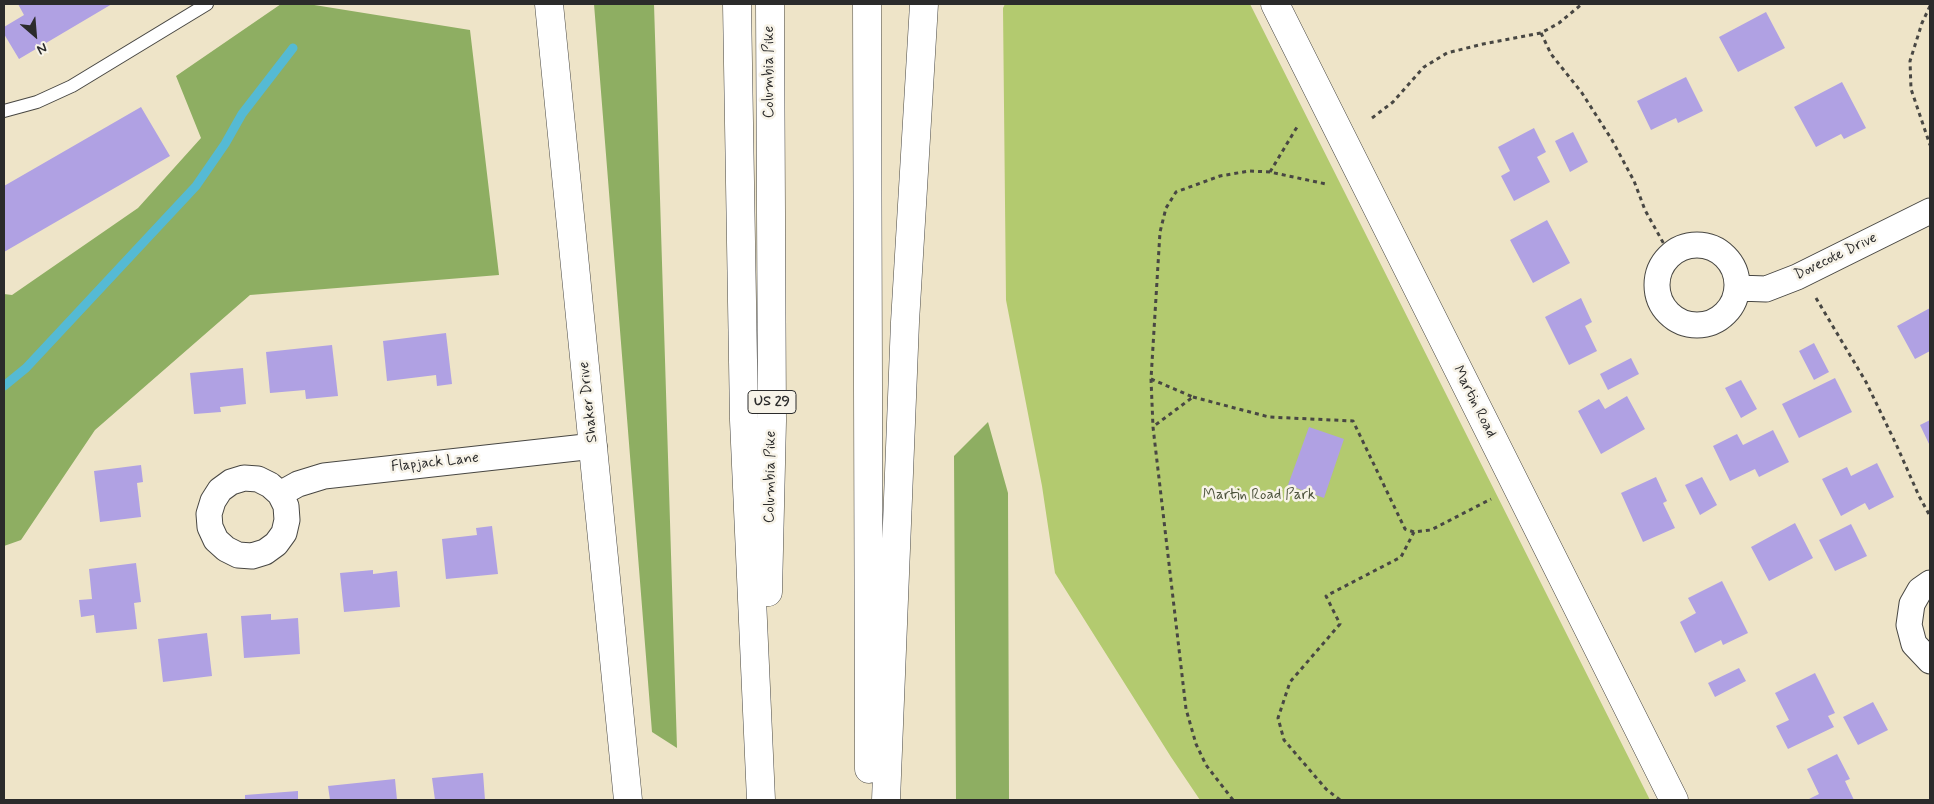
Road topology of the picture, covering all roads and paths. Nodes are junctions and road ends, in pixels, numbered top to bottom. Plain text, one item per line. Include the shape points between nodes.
1 (207, 4) edge
2 (550, 4) edge
3 (736, 4) edge
4 (770, 4) edge
5 (867, 4) edge
6 (924, 4) edge
7 (1275, 4) edge
8 (1582, 4) edge
9 (1930, 6) edge
10 (1541, 33) junction
11 (4, 111) edge
12 (1372, 118) dead end
13 (1297, 127) dead end
14 (1930, 145) edge
15 (1270, 172) junction
16 (1326, 184) dead end
17 (1930, 211) edge
18 (1670, 255) junction
19 (1797, 277) junction
20 (1738, 288) junction
21 (1150, 379) junction
22 (1193, 397) junction
23 (1153, 427) junction
24 (594, 446) junction
25 (1516, 486) junction
26 (280, 494) dead end
27 (1930, 516) edge
28 (1414, 532) junction
29 (1930, 583) edge
30 (1930, 661) edge
31 (628, 800) edge
32 (763, 800) edge
33 (869, 800) edge
34 (886, 800) edge
35 (1233, 800) edge
36 (1340, 800) edge
37 (1674, 800) edge

1 - 11 lane via 72,86 37,102
2 - 24 main road, Shaker Drive
3 - 32 main road via 744,420
4 - 32 main road, Columbia Pike / US 29 via 772,420
5 - 33 main road
6 - 34 main road via 905,322
7 - 25 main road, Martin Road
8 - 10 path
9 - 14 path via 1910,61 1911,89
10 - 12 path via 1447,53 1424,67 1393,102
10 - 18 path via 1551,54 1582,93 1612,140
13 - 15 path
15 - 16 path
15 - 21 path via 1220,176 1193,184 1176,192 1166,208 1160,232
17 - 19 street, Dovecote Drive
18 - 20 street via 1688,246 1702,244 1720,251 1736,273
18 - 20 street via 1660,269 1656,286 1661,303 1672,317 1684,323 1712,322 1725,314
19 - 20 street, Dovecote Drive via 1766,289
19 - 27 path via 1818,300 1866,382
21 - 22 path
21 - 23 path
22 - 23 path
22 - 28 path via 1269,417 1353,421 1405,529
23 - 35 path via 1186,709 1206,765
24 - 26 street, Flapjack Lane via 324,476
24 - 31 main road, Shaker Drive
25 - 28 path via 1431,530
25 - 37 main road, Martin Road
28 - 36 path via 1401,557 1326,596 1340,624 1290,682 1278,718 1284,740 1326,789
29 - 30 street via 1920,590 1912,604 1909,625 1914,644

